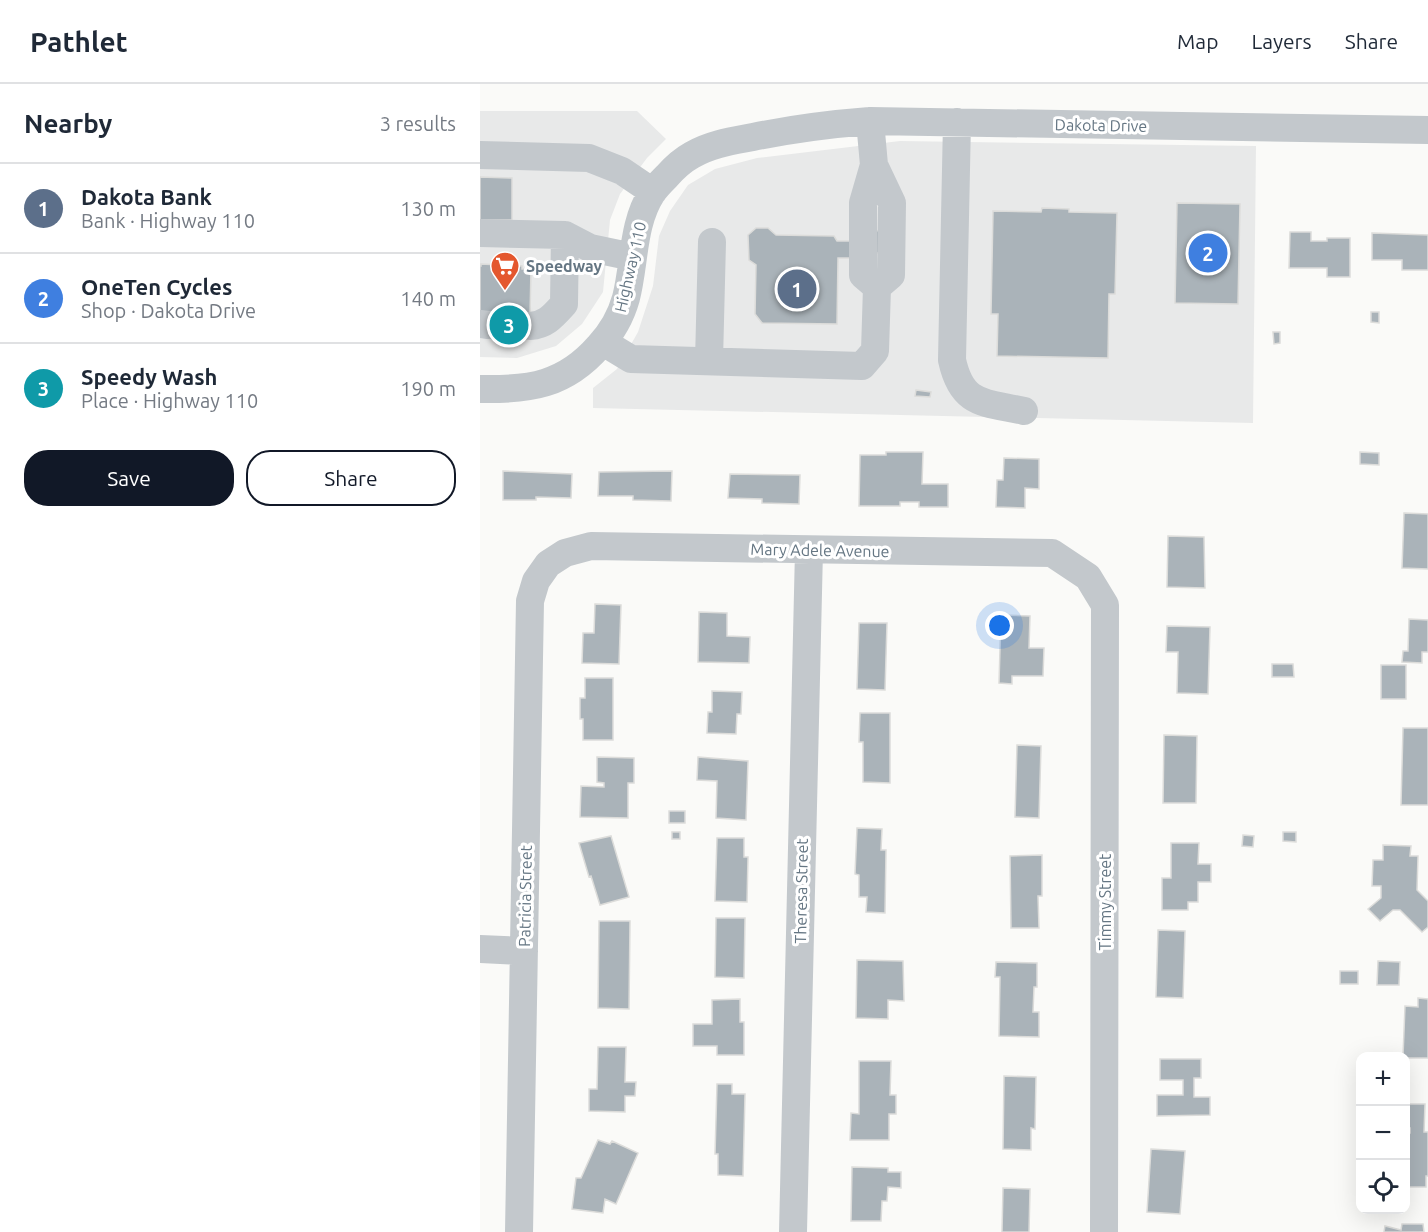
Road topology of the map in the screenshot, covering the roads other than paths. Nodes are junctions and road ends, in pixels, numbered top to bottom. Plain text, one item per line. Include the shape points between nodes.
1 (870, 121) junction
2 (957, 122) junction
3 (1428, 130) edge
4 (775, 132) joint
5 (480, 155) edge
6 (653, 192) junction
7 (480, 233) edge
8 (565, 235) junction
9 (712, 242) dead end
10 (633, 257) junction
11 (530, 326) tunnel mouth
12 (603, 342) junction
13 (708, 361) junction
14 (480, 389) edge
15 (1024, 411) dead end
16 (809, 550) junction
17 (548, 564) joint
18 (1088, 577) joint
19 (480, 949) edge
20 (524, 951) junction
21 (519, 1232) edge
22 (793, 1232) edge
23 (1104, 1232) edge

1 - 2 street, Dakota Drive
1 - 4 street, Dakota Drive
1 - 13 street via 874,165 892,203 891,275 877,287 875,351 862,366
2 - 3 street, Dakota Drive
2 - 15 street via 952,360 965,392 975,400
4 - 6 street, Highway 110 via 717,144 691,156
5 - 6 street via 589,158 622,171
6 - 10 street, Highway 110 via 639,224
7 - 8 street
8 - 10 street via 590,248
8 - 11 street via 564,304 551,318
9 - 13 street
10 - 12 street, Highway 110 via 625,301
12 - 13 street via 631,359
12 - 14 street, Highway 110 via 570,373 553,380 529,387
16 - 17 street, Mary Adele Avenue via 591,546 566,553
16 - 18 street, Mary Adele Avenue via 1052,553
16 - 22 street, Theresa Street
17 - 20 street, Patricia Street via 536,581 530,601
18 - 23 street, Timmy Street via 1105,605
19 - 20 street
20 - 21 street, Patricia Street

